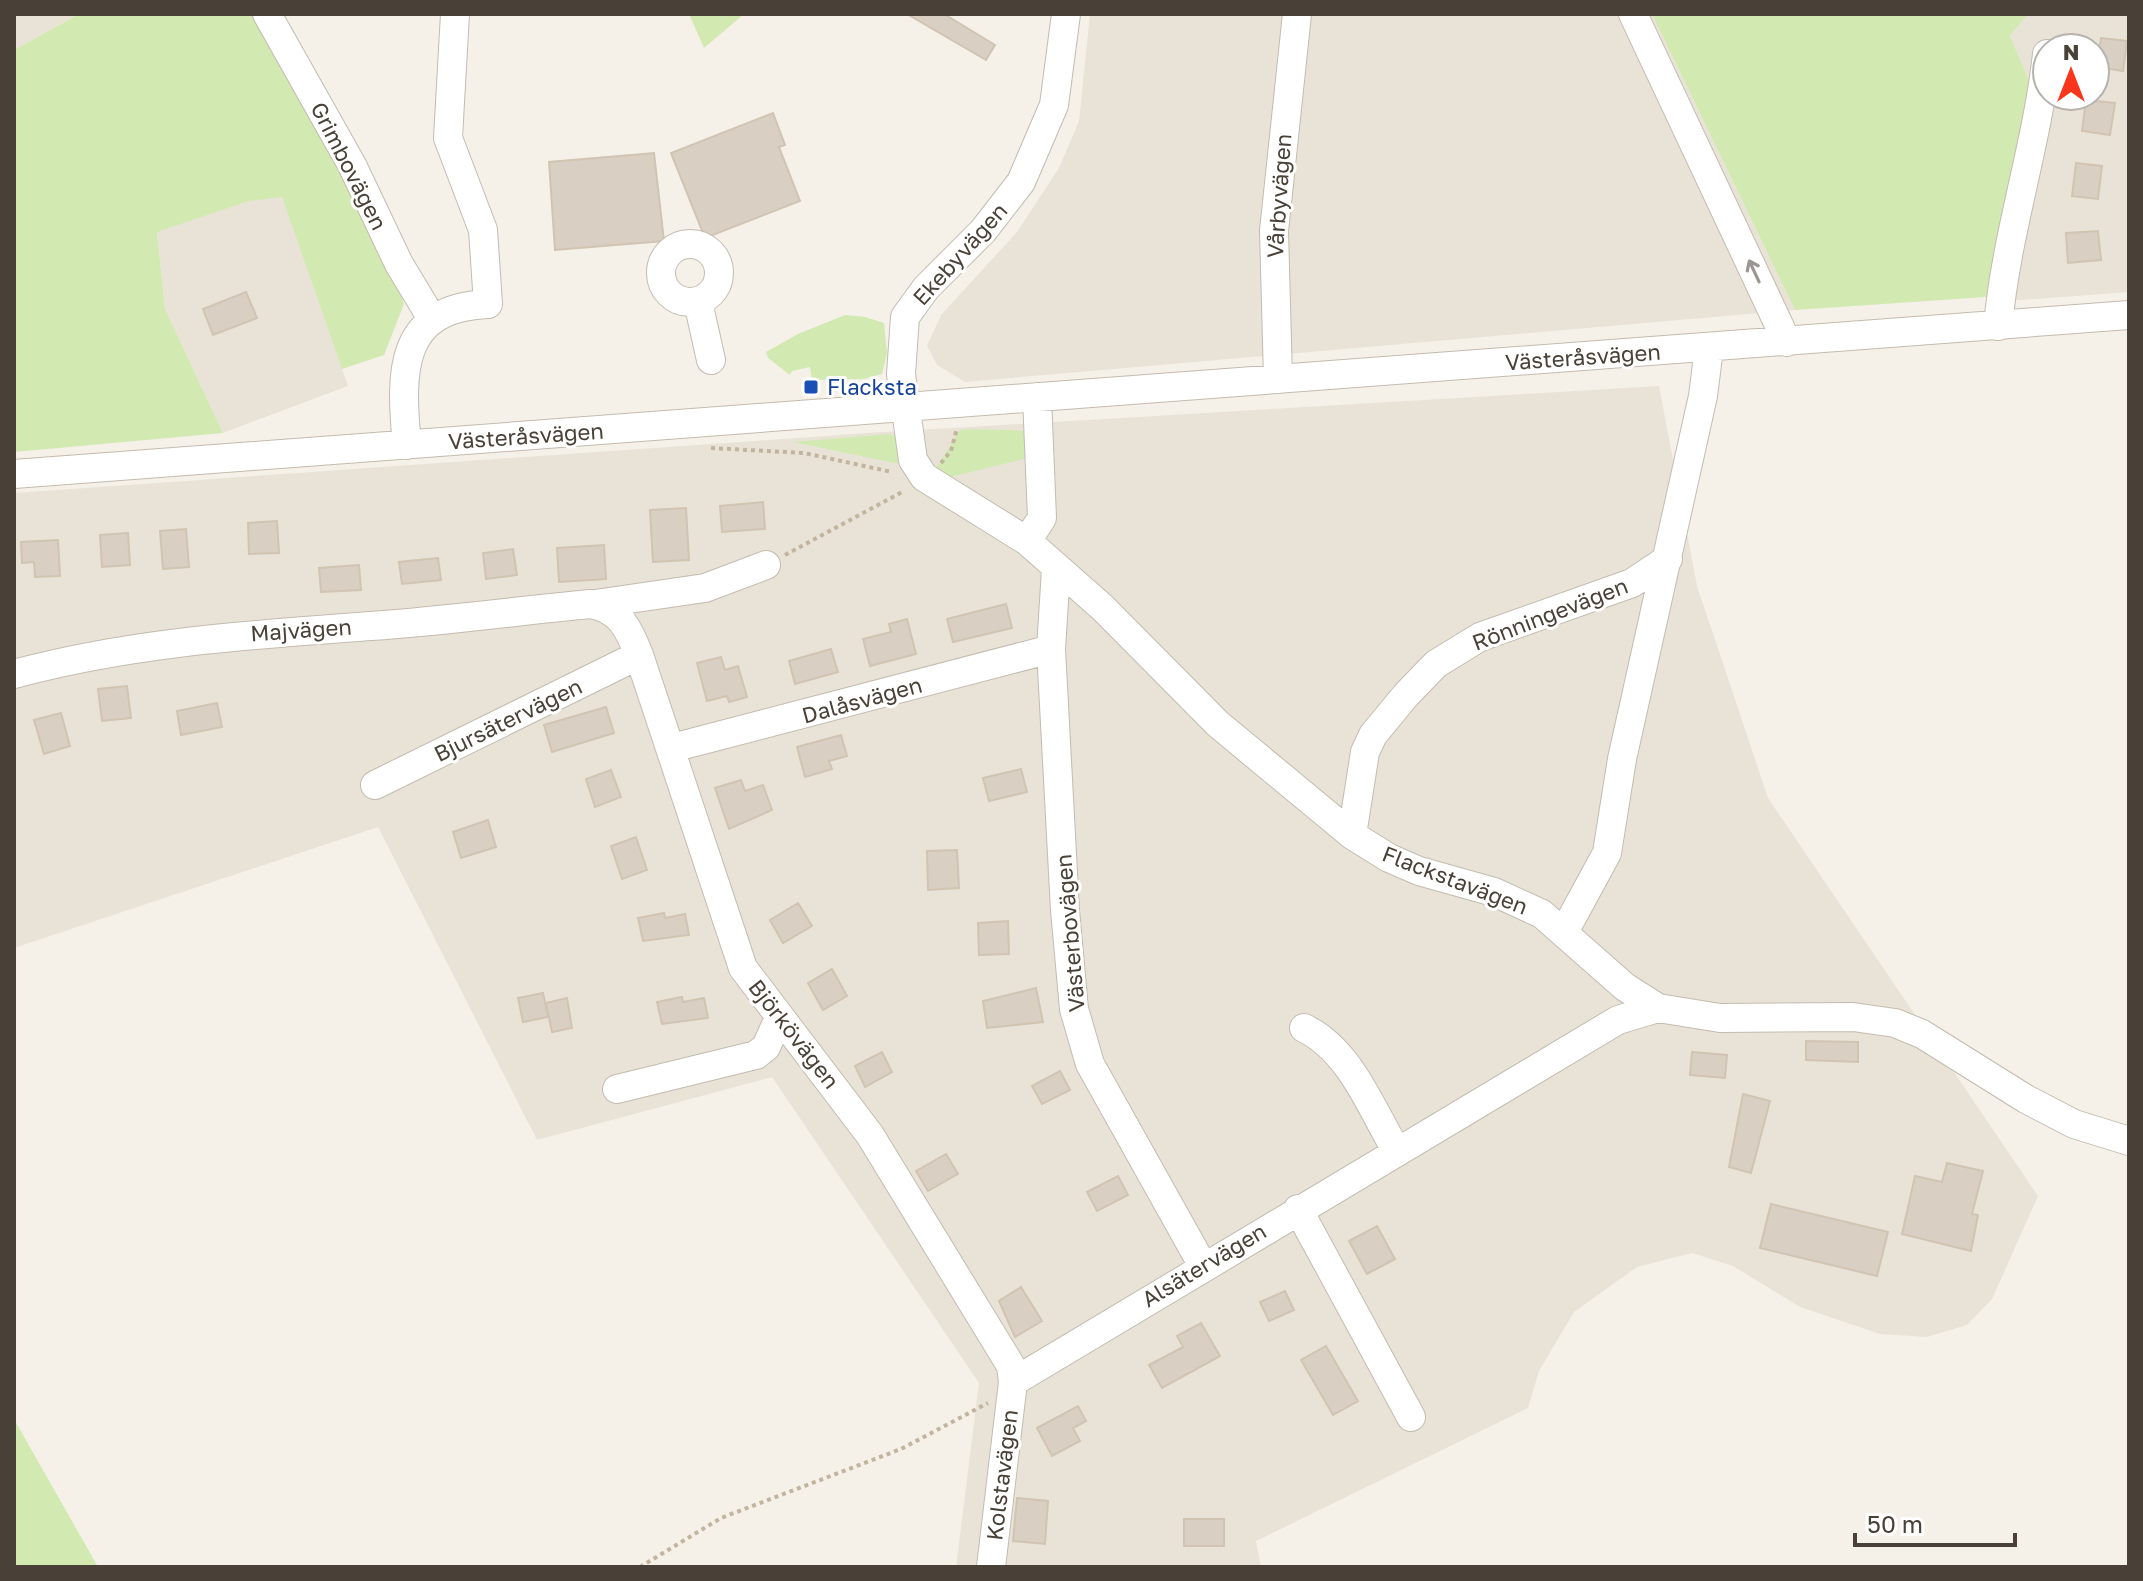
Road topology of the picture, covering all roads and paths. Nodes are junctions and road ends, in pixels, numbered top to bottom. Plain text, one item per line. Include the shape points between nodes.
1 (267, 14) edge
2 (455, 14) edge
3 (1066, 14) edge
4 (1297, 14) edge
5 (1633, 14) edge
6 (2040, 112) edge
7 (698, 302) dead end
8 (2129, 315) edge
9 (431, 317) junction
10 (1998, 326) junction
11 (1787, 342) junction
12 (1709, 348) junction
13 (711, 360) dead end
14 (1278, 379) junction
15 (1037, 397) junction
16 (956, 404) junction
17 (907, 408) junction
18 (407, 445) junction
19 (705, 448) dead end
20 (916, 473) junction
21 (14, 474) edge
22 (1027, 541) junction
23 (1668, 559) junction
24 (766, 565) joint
25 (1056, 569) junction
26 (590, 604) junction
27 (1051, 649) junction
28 (639, 655) junction
29 (14, 674) edge
30 (672, 748) junction
31 (375, 785) dead end
32 (1352, 835) junction
33 (1564, 932) junction
34 (1658, 1008) junction
35 (779, 1018) junction
36 (1304, 1028) dead end
37 (617, 1089) dead end
38 (2129, 1141) edge
39 (1396, 1150) junction
40 (1298, 1209) junction
41 (1203, 1266) junction
42 (1013, 1382) junction
43 (1411, 1417) dead end
44 (640, 1567) edge
45 (991, 1567) edge

1 - 9 street, Grimbovägen
2 - 9 street via 448,138 483,230 488,304 447,309
3 - 17 street, Ekebyvägen via 1054,105 1021,182 905,317 901,374
4 - 14 street, Vårbyvägen via 1274,231
11 -> 5 street
6 - 10 street
7 - 13 street
8 - 10 street, Västeråsvägen
9 - 18 street via 404,365
10 - 11 street, Västeråsvägen
11 - 12 street, Västeråsvägen
12 - 14 street, Västeråsvägen
12 - 23 street, Rönningevägen
14 - 15 street, Västeråsvägen
15 - 16 street, Västeråsvägen
15 - 22 street via 1042,518
16 - 17 street, Västeråsvägen
16 - 20 path via 951,451 939,465
17 - 18 street, Västeråsvägen
17 - 20 street
18 - 21 street, Västeråsvägen
19 - 20 path via 804,453
20 - 22 street, Flackstavägen
20 - 24 path via 906,490 884,504
22 - 25 street, Flackstavägen
23 - 32 street, Rönningevägen via 1632,583 1480,637 1436,664 1373,735 1360,772
23 - 33 street, Rönningevägen via 1622,759 1607,853
24 - 26 street, Majvägen via 705,588
25 - 27 street, Västerbovägen
25 - 32 street, Flackstavägen via 1103,608 1218,724
26 - 28 street via 618,614
26 - 29 street, Majvägen via 220,636 100,652
27 - 30 street, Dalåsvägen
27 - 41 street, Västerbovägen via 1074,1009 1090,1064
28 - 30 street, Björkövägen
28 - 31 street, Bjursätervägen
30 - 35 street, Björkövägen via 743,968
32 - 33 street, Flackstavägen via 1419,871 1522,903
33 - 34 street, Flackstavägen via 1625,987
34 - 38 street, Flackstavägen via 1720,1018 1853,1017 1895,1023 2074,1124
34 - 39 street, Alsätervägen via 1618,1020
35 - 37 street via 766,1047 756,1055
35 - 42 street, Björkövägen via 870,1135 1011,1366
36 - 39 street via 1340,1054
39 - 40 street, Alsätervägen
40 - 41 street, Alsätervägen
40 - 43 street
41 - 42 street, Alsätervägen
42 - 44 path via 1000,1396 926,1438 721,1518
42 - 45 street, Kolstavägen

